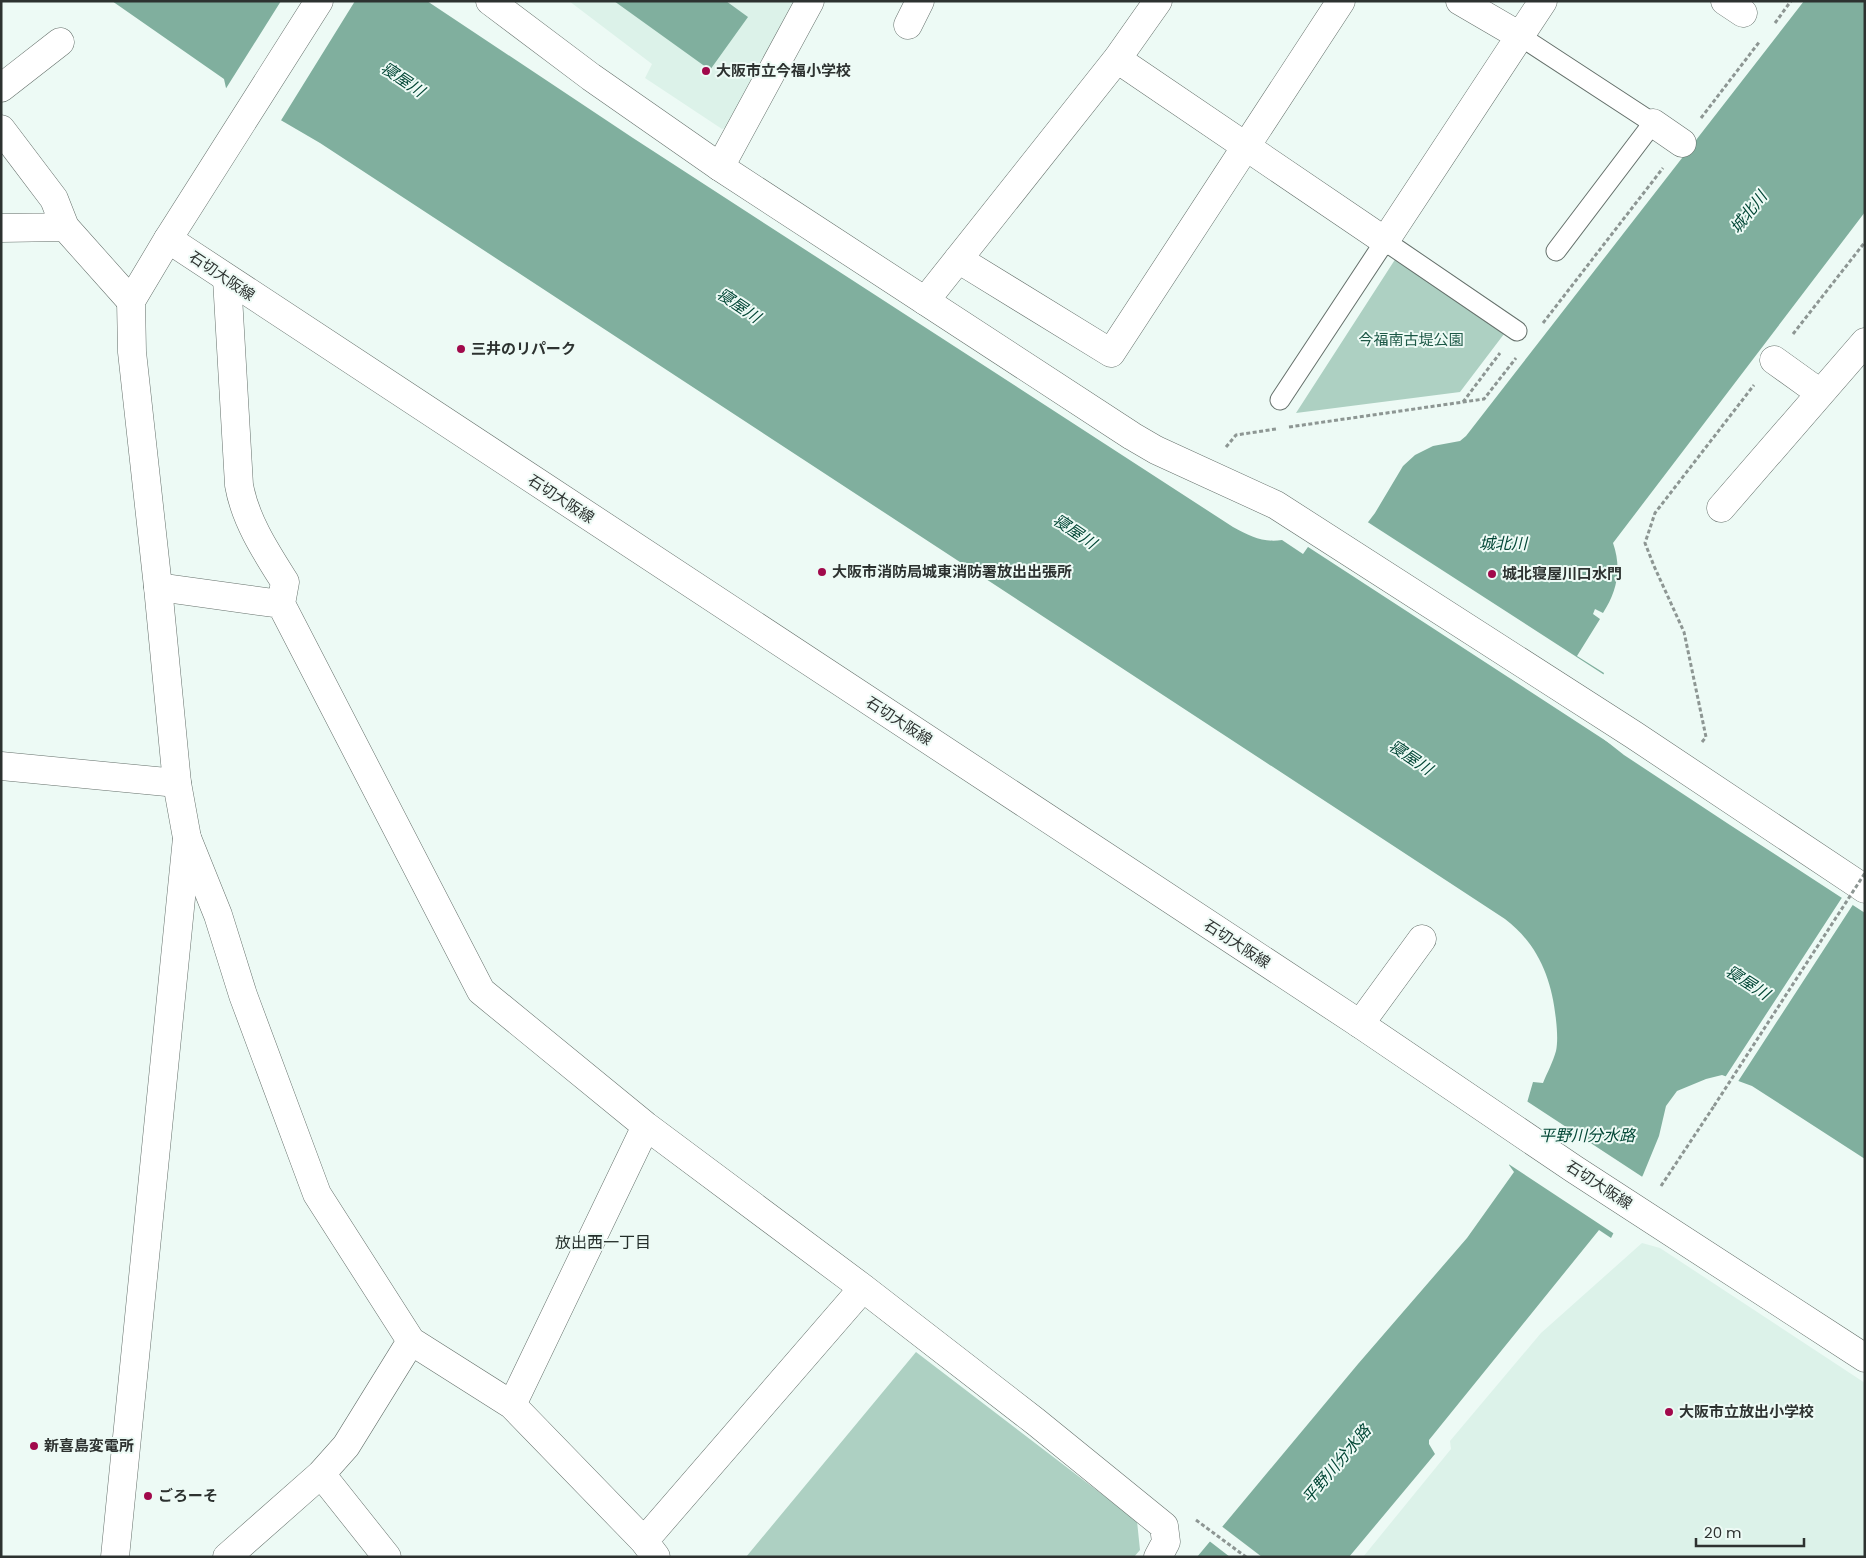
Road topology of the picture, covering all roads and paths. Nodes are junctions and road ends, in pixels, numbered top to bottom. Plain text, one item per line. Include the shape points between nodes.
1 (319, 1) edge
2 (490, 1) edge
3 (810, 1) edge
4 (1158, 1) edge
5 (1341, 1) edge
6 (1460, 1) edge
7 (1543, 1) edge
8 (1791, 1) edge
9 (1773, 25) dead end
10 (1520, 36) junction
11 (1761, 41) dead end
12 (60, 42) dead end
13 (1117, 59) junction
14 (1, 88) edge
15 (1653, 123) junction
16 (1, 129) edge
17 (1682, 143) junction
18 (1245, 146) junction
19 (720, 167) junction
20 (65, 227) junction
21 (1, 228) edge
22 (168, 239) junction
23 (1385, 241) junction
24 (1556, 251) dead end
25 (958, 259) junction
26 (227, 279) junction
27 (131, 301) junction
28 (925, 301) junction
29 (1539, 329) dead end
30 (1518, 331) joint
31 (1865, 342) edge
32 (1520, 352) dead end
33 (1774, 360) dead end
34 (1820, 393) junction
35 (1280, 400) dead end
36 (1463, 402) junction
37 (1209, 473) junction
38 (1721, 508) dead end
39 (158, 587) junction
40 (281, 604) junction
41 (1, 766) edge
42 (177, 783) junction
43 (186, 838) junction
44 (1865, 873) edge
45 (1865, 888) edge
46 (1422, 939) dead end
47 (1360, 1024) junction
48 (646, 1126) junction
49 (1665, 1180) dead end
50 (863, 1288) junction
51 (411, 1341) junction
52 (1865, 1358) edge
53 (512, 1405) junction
54 (321, 1474) junction
55 (650, 1549) edge
56 (114, 1557) edge
57 (227, 1557) edge
58 (387, 1557) edge
59 (1158, 1557) edge

1 - 22 street
2 - 19 street via 591,77
3 - 19 street
4 - 13 street
5 - 18 street
6 - 10 street
7 - 10 street
8 - 9 path
10 - 15 lane
10 - 23 street
11 - 17 path
12 - 14 street
13 - 18 street
13 - 25 street
15 - 17 street
15 - 24 lane
16 - 20 street via 54,199
17 - 29 path
18 - 23 street
18 - 25 street via 1111,353
19 - 28 street
20 - 21 street
20 - 27 street
22 - 26 street, 石切大阪線
22 - 27 street
23 - 30 lane
23 - 35 lane
25 - 28 street
26 - 40 street via 239,485 242,502 254,530 284,582
26 - 47 street, 石切大阪線
27 - 39 street via 132,352
28 - 37 street via 1132,436
30 - 36 path
31 - 34 street
32 - 36 path via 1484,399
33 - 34 street
34 - 38 street
36 - 37 path via 1236,435
37 - 45 street via 1270,501 1304,521
39 - 40 street
39 - 42 street
40 - 48 street via 481,991
41 - 42 street
42 - 43 street
43 - 51 street via 218,915 243,995 317,1194
43 - 56 street
44 - 49 path, bridge
46 - 47 street
47 - 52 street, 石切大阪線 via 1515,1130
48 - 50 street
48 - 53 street
50 - 55 street
50 - 59 street via 1164,1526 1166,1542
51 - 53 street
51 - 54 street via 346,1446
53 - 55 street
54 - 57 street
54 - 58 street

